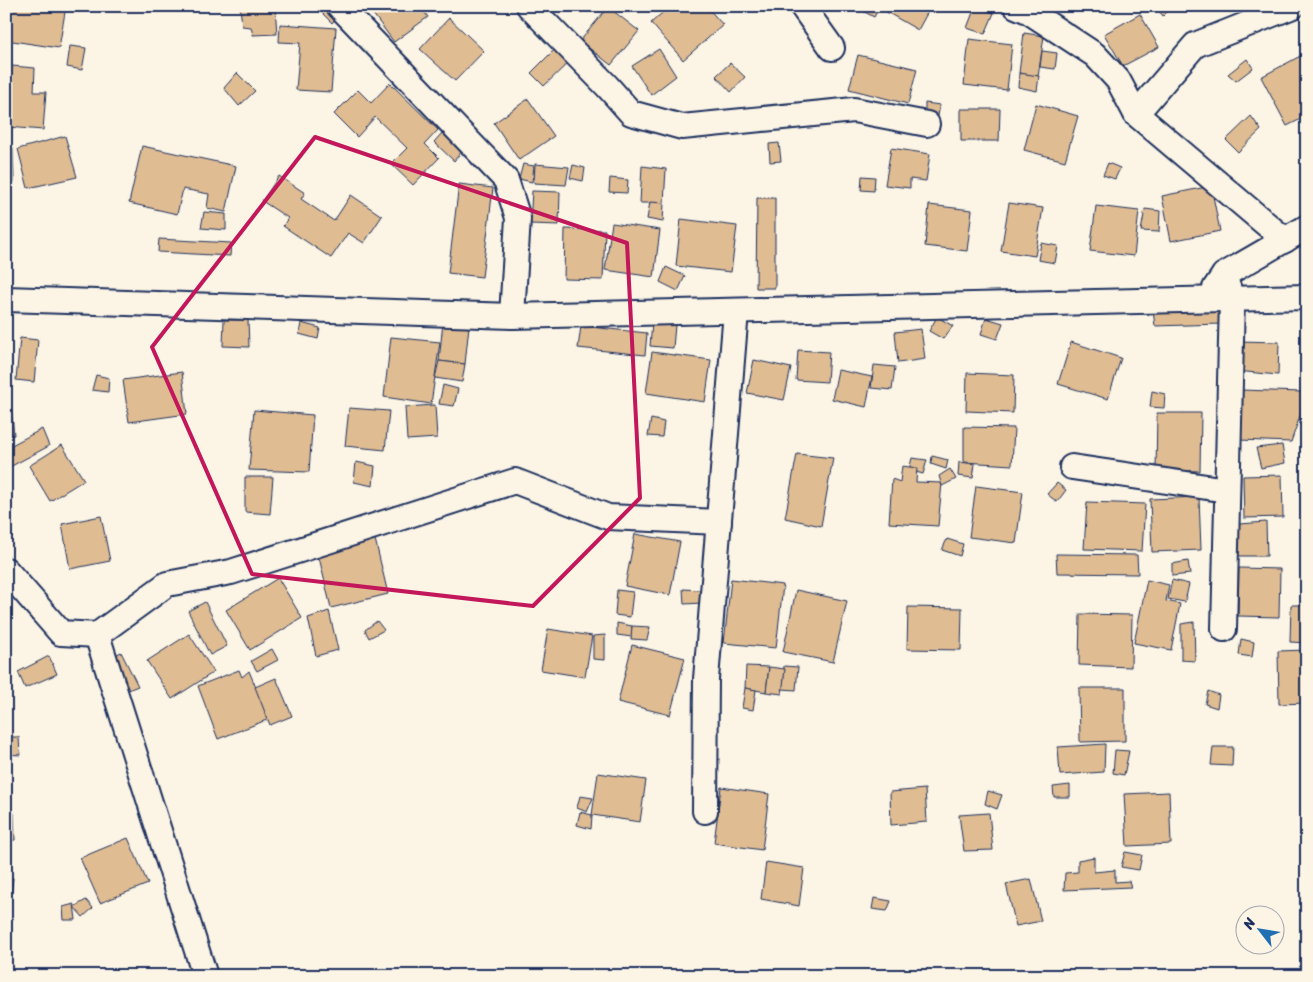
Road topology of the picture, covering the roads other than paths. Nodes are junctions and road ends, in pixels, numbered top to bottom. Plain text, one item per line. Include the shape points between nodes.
1 (339, 6) edge
2 (529, 6) edge
3 (802, 6) edge
4 (1016, 6) edge
5 (1293, 6) edge
6 (832, 48) dead end
7 (1136, 114) junction
8 (927, 124) dead end
9 (1307, 227) edge
10 (1284, 240) junction
11 (1224, 275) junction
12 (1307, 297) edge
13 (6, 299) edge
14 (1232, 299) junction
15 (1207, 300) junction
16 (736, 311) junction
17 (512, 316) junction
18 (1072, 467) dead end
19 (1227, 490) junction
20 (719, 522) junction
21 (6, 570) edge
22 (1224, 629) dead end
23 (96, 635) junction
24 (705, 811) dead end
25 (205, 976) edge

1 - 17 street via 506,180 518,218
2 - 8 street via 631,113 682,128 854,110
3 - 6 street
4 - 7 street via 1028,10 1095,54 1118,80
5 - 7 street via 1195,45
7 - 10 street
9 - 10 street
10 - 11 street
11 - 14 street
11 - 15 street
12 - 14 street
13 - 17 street
14 - 15 street
14 - 19 street
15 - 16 street
16 - 17 street
16 - 20 street
18 - 19 street
19 - 22 street
20 - 23 street via 608,517 515,481 231,572 168,584
20 - 24 street via 706,680
21 - 23 street via 61,633
23 - 25 street

